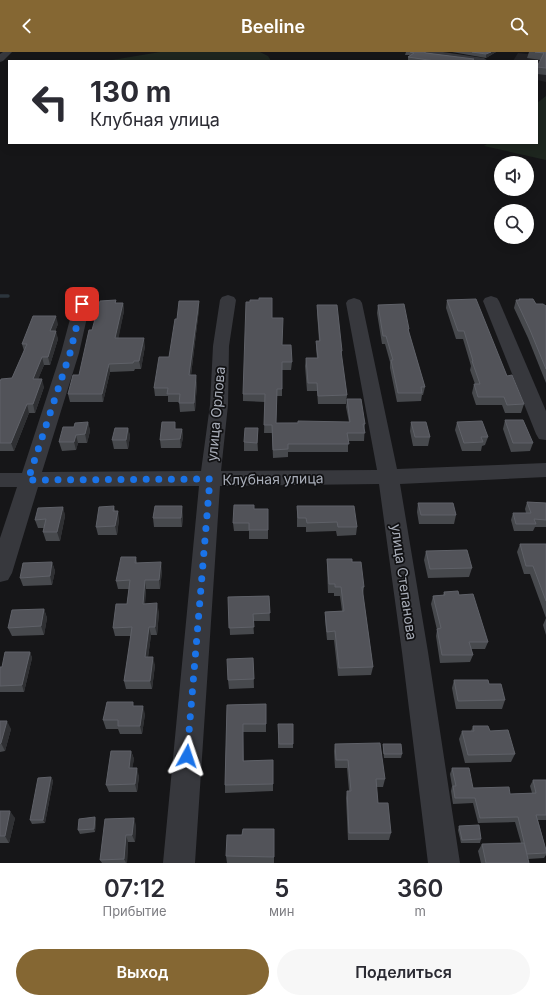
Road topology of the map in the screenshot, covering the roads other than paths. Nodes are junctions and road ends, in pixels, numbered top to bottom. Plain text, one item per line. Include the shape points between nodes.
1 (8, 52) edge
2 (426, 52) edge
3 (468, 52) edge
4 (418, 58) edge
5 (0, 59) edge
6 (487, 59) edge
7 (433, 60) edge
8 (228, 300) dead end
9 (491, 300) dead end
10 (354, 303) dead end
11 (82, 304) dead end
12 (546, 434) edge
13 (546, 470) edge
14 (389, 477) junction
15 (210, 479) junction
16 (0, 480) edge
17 (28, 480) junction
18 (0, 573) edge
19 (179, 863) edge
20 (444, 863) edge

1 - 5 street
2 - 6 street
3 - 6 street
4 - 7 street
8 - 15 street, улица Орлова via 221,346 219,405
9 - 12 street
10 - 14 street, улица Степанова via 372,380
11 - 17 street via 70,353
13 - 14 street, Клубная улица
14 - 15 street, Клубная улица
14 - 20 street, улица Степанова
15 - 17 street, Клубная улица
15 - 19 street, улица Орлова
16 - 17 street, Клубная улица
17 - 18 street

